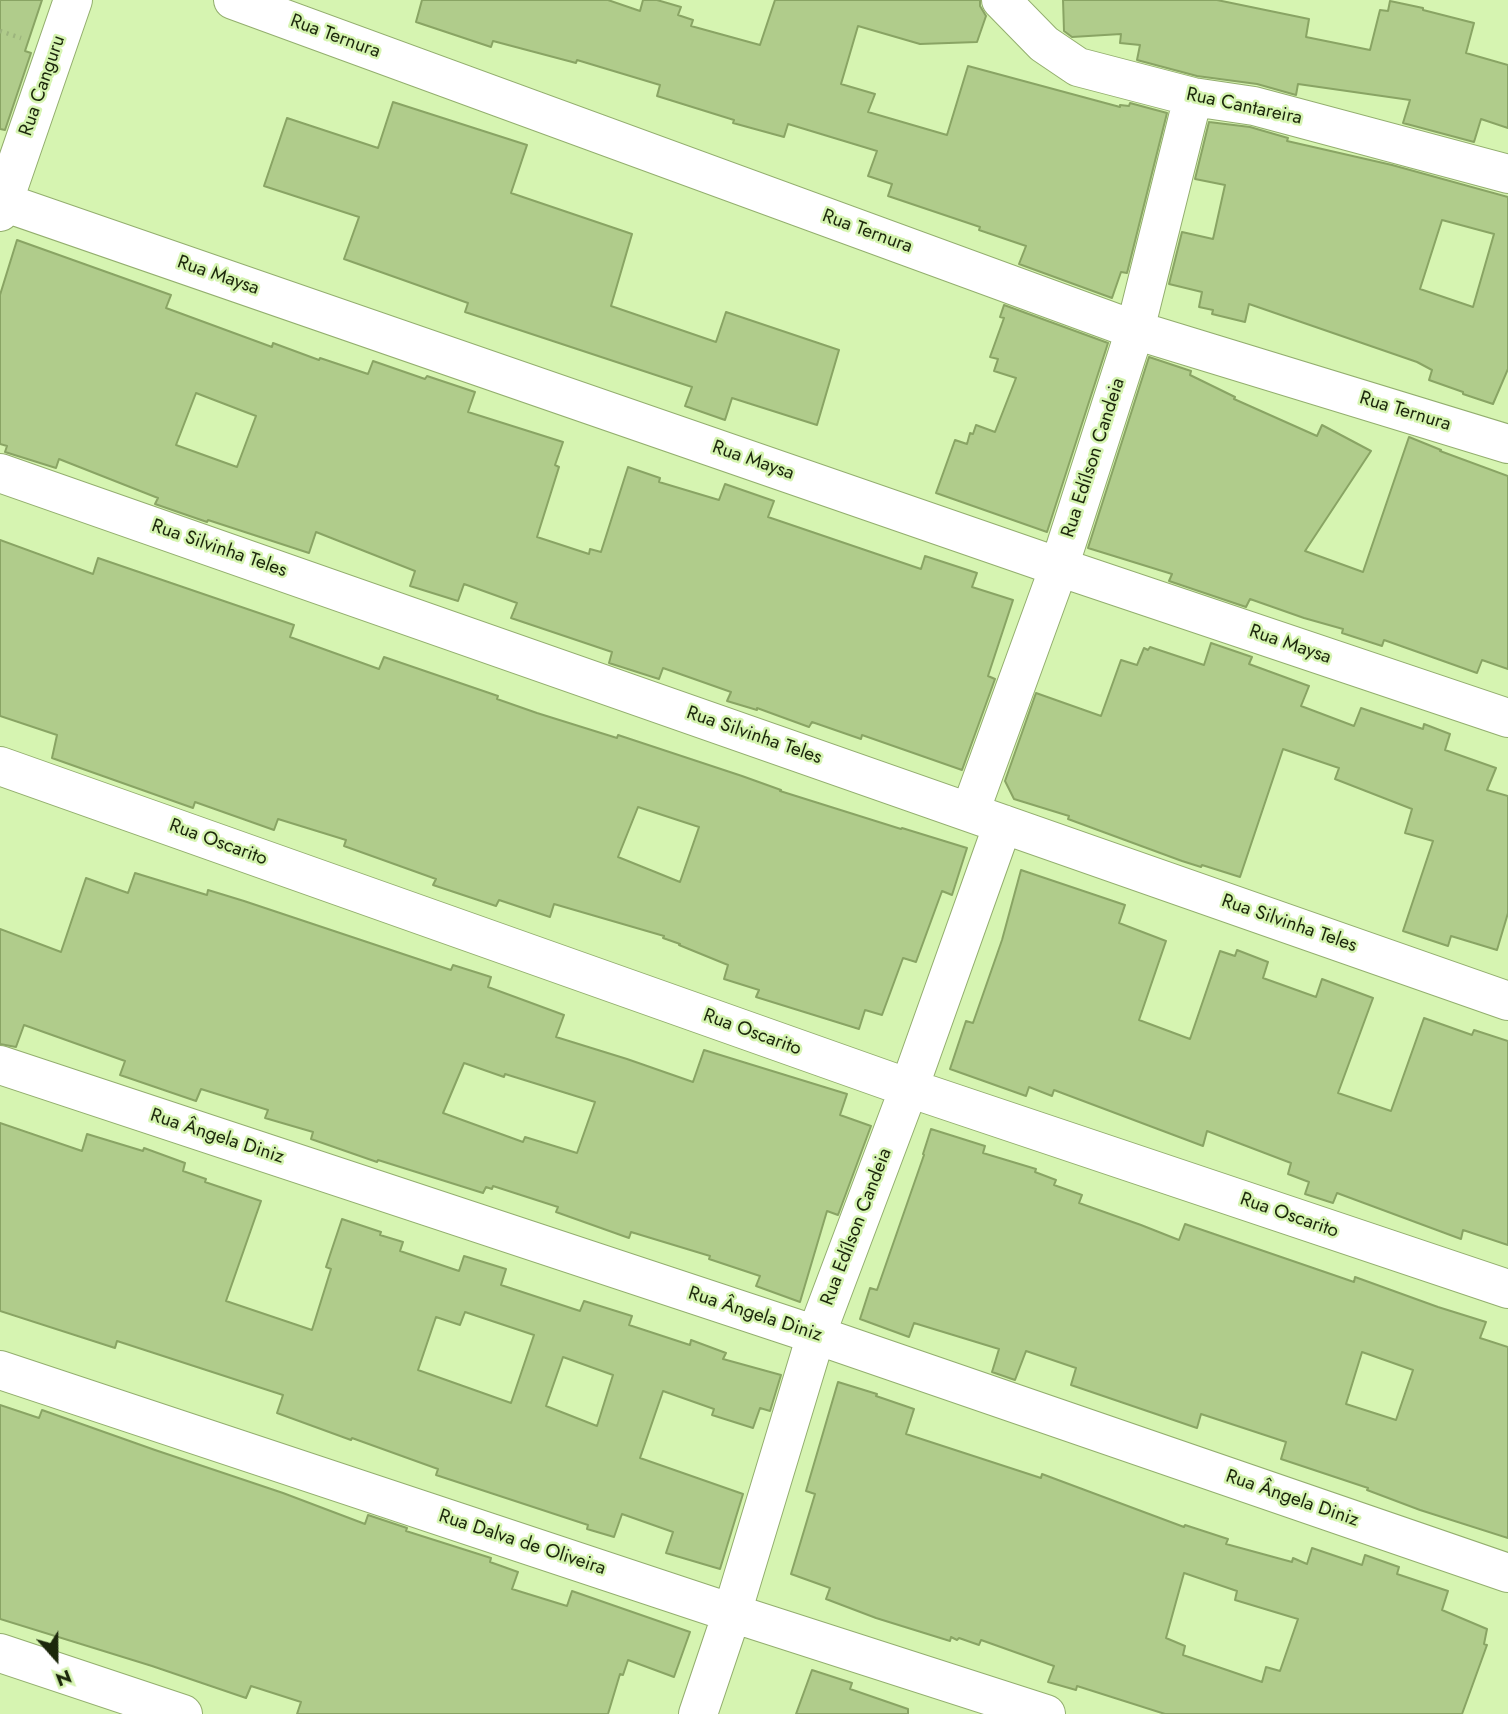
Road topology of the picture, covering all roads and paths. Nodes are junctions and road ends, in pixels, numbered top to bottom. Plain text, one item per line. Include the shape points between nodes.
1 (73, 0) edge
2 (233, 0) edge
3 (1001, 0) edge
4 (1193, 97) junction
5 (1508, 174) edge
6 (1, 205) edge
7 (1135, 330) junction
8 (1508, 443) edge
9 (0, 473) edge
10 (1059, 567) junction
11 (1508, 718) edge
12 (0, 766) edge
13 (986, 818) junction
14 (1508, 1001) edge
15 (0, 1065) edge
16 (909, 1088) junction
17 (1508, 1289) edge
18 (816, 1335) junction
19 (0, 1370) edge
20 (1508, 1573) edge
21 (732, 1613) junction
22 (0, 1653) edge
23 (183, 1714) edge
24 (698, 1714) edge
25 (1046, 1714) edge

1 - 6 street, Rua Canguru
2 - 7 street, Rua Ternura
3 - 4 street, Rua Cantareira via 1044,44 1078,67
4 - 5 street, Rua Cantareira via 1254,106
4 - 7 street, Rua Edílson Candeia
6 - 10 street, Rua Maysa
7 - 8 street, Rua Ternura
7 - 10 street, Rua Edílson Candeia
9 - 13 street, Rua Silvinha Teles
10 - 11 street, Rua Maysa
10 - 13 street, Rua Edílson Candeia
12 - 16 street, Rua Oscarito
13 - 14 street, Rua Silvinha Teles
13 - 16 street, Rua Edílson Candeia
15 - 18 street, Rua Ângela Diniz
16 - 17 street, Rua Oscarito
16 - 18 street, Rua Edílson Candeia
18 - 20 street, Rua Ângela Diniz
18 - 21 street, Rua Edílson Candeia
19 - 21 street, Rua Dalva de Oliveira
21 - 24 street, Rua Edílson Candeia
21 - 25 street, Rua Dalva de Oliveira
22 - 23 street

